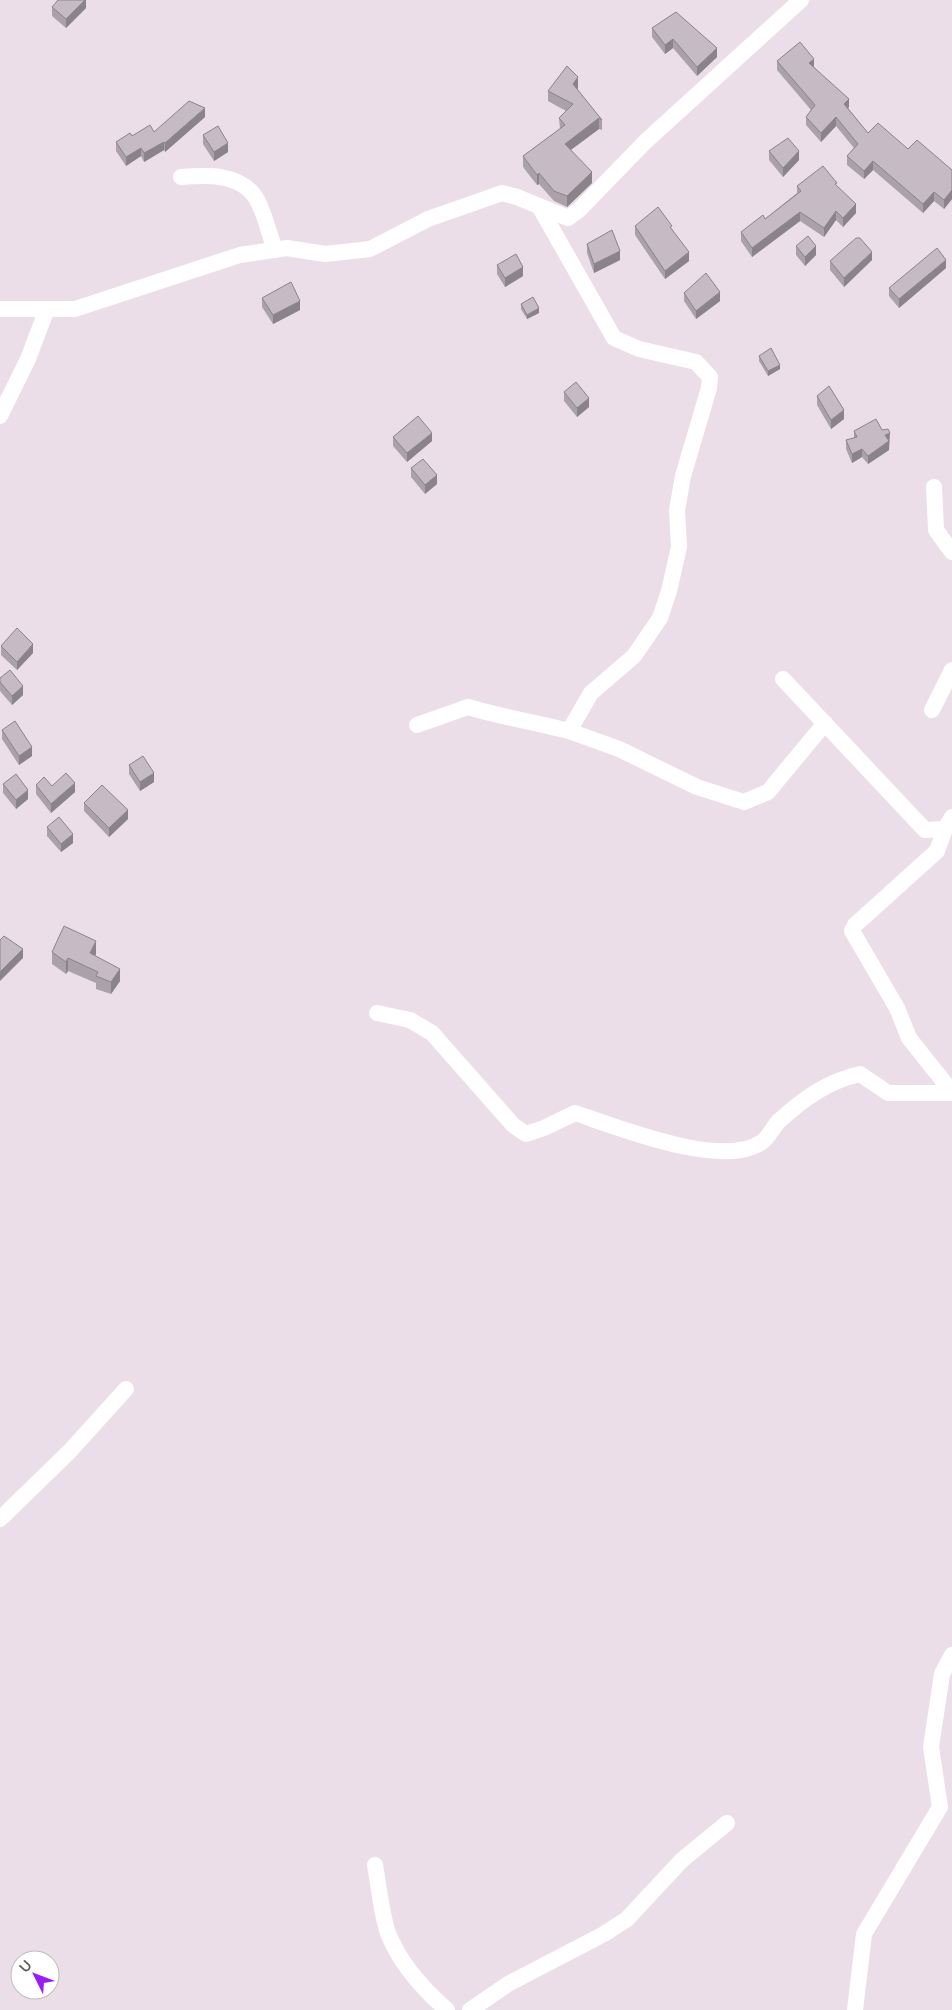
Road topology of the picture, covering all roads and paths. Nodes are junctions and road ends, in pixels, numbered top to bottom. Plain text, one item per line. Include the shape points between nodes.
1 (800, 0) edge
2 (181, 177) dead end
3 (539, 206) junction
4 (275, 250) junction
5 (0, 309) edge
6 (47, 309) junction
7 (0, 416) edge
8 (934, 487) dead end
9 (952, 552) edge
10 (952, 670) edge
11 (783, 678) dead end
12 (932, 710) dead end
13 (825, 724) junction
14 (417, 725) dead end
15 (569, 731) junction
16 (948, 823) edge
17 (377, 1013) dead end
18 (952, 1092) edge
19 (126, 1389) dead end
20 (0, 1519) edge
21 (952, 1655) edge
22 (727, 1823) dead end
23 (375, 1865) dead end
24 (447, 2010) edge
25 (470, 2010) edge
26 (855, 2010) edge

1 - 3 street via 646,141 571,216 564,218
2 - 4 street via 207,174 227,178 244,187 256,199
3 - 4 street via 502,193 428,219 370,249 325,254 287,248
3 - 15 street via 614,338 639,349 696,362 710,377 708,395 683,476 677,510 679,547 660,618 634,656 591,694
4 - 6 street via 240,255 75,309
5 - 6 street
6 - 7 street via 28,359
8 - 9 street via 936,530
10 - 12 street
11 - 13 street
13 - 15 street via 768,792 744,802 697,787 619,749
13 - 16 street via 925,830
14 - 15 street via 468,706 486,714 524,719
16 - 18 street via 937,851 852,931 897,1008 909,1038
17 - 18 street via 410,1020 432,1033 513,1125 526,1134 575,1113 682,1148 738,1150 762,1142 810,1095 843,1077 860,1074 888,1093
19 - 20 street
21 - 26 street via 942,1674 931,1747 940,1808 864,1934
22 - 25 street via 682,1860 627,1919 508,1984
23 - 24 street via 388,1932 395,1947 407,1968

